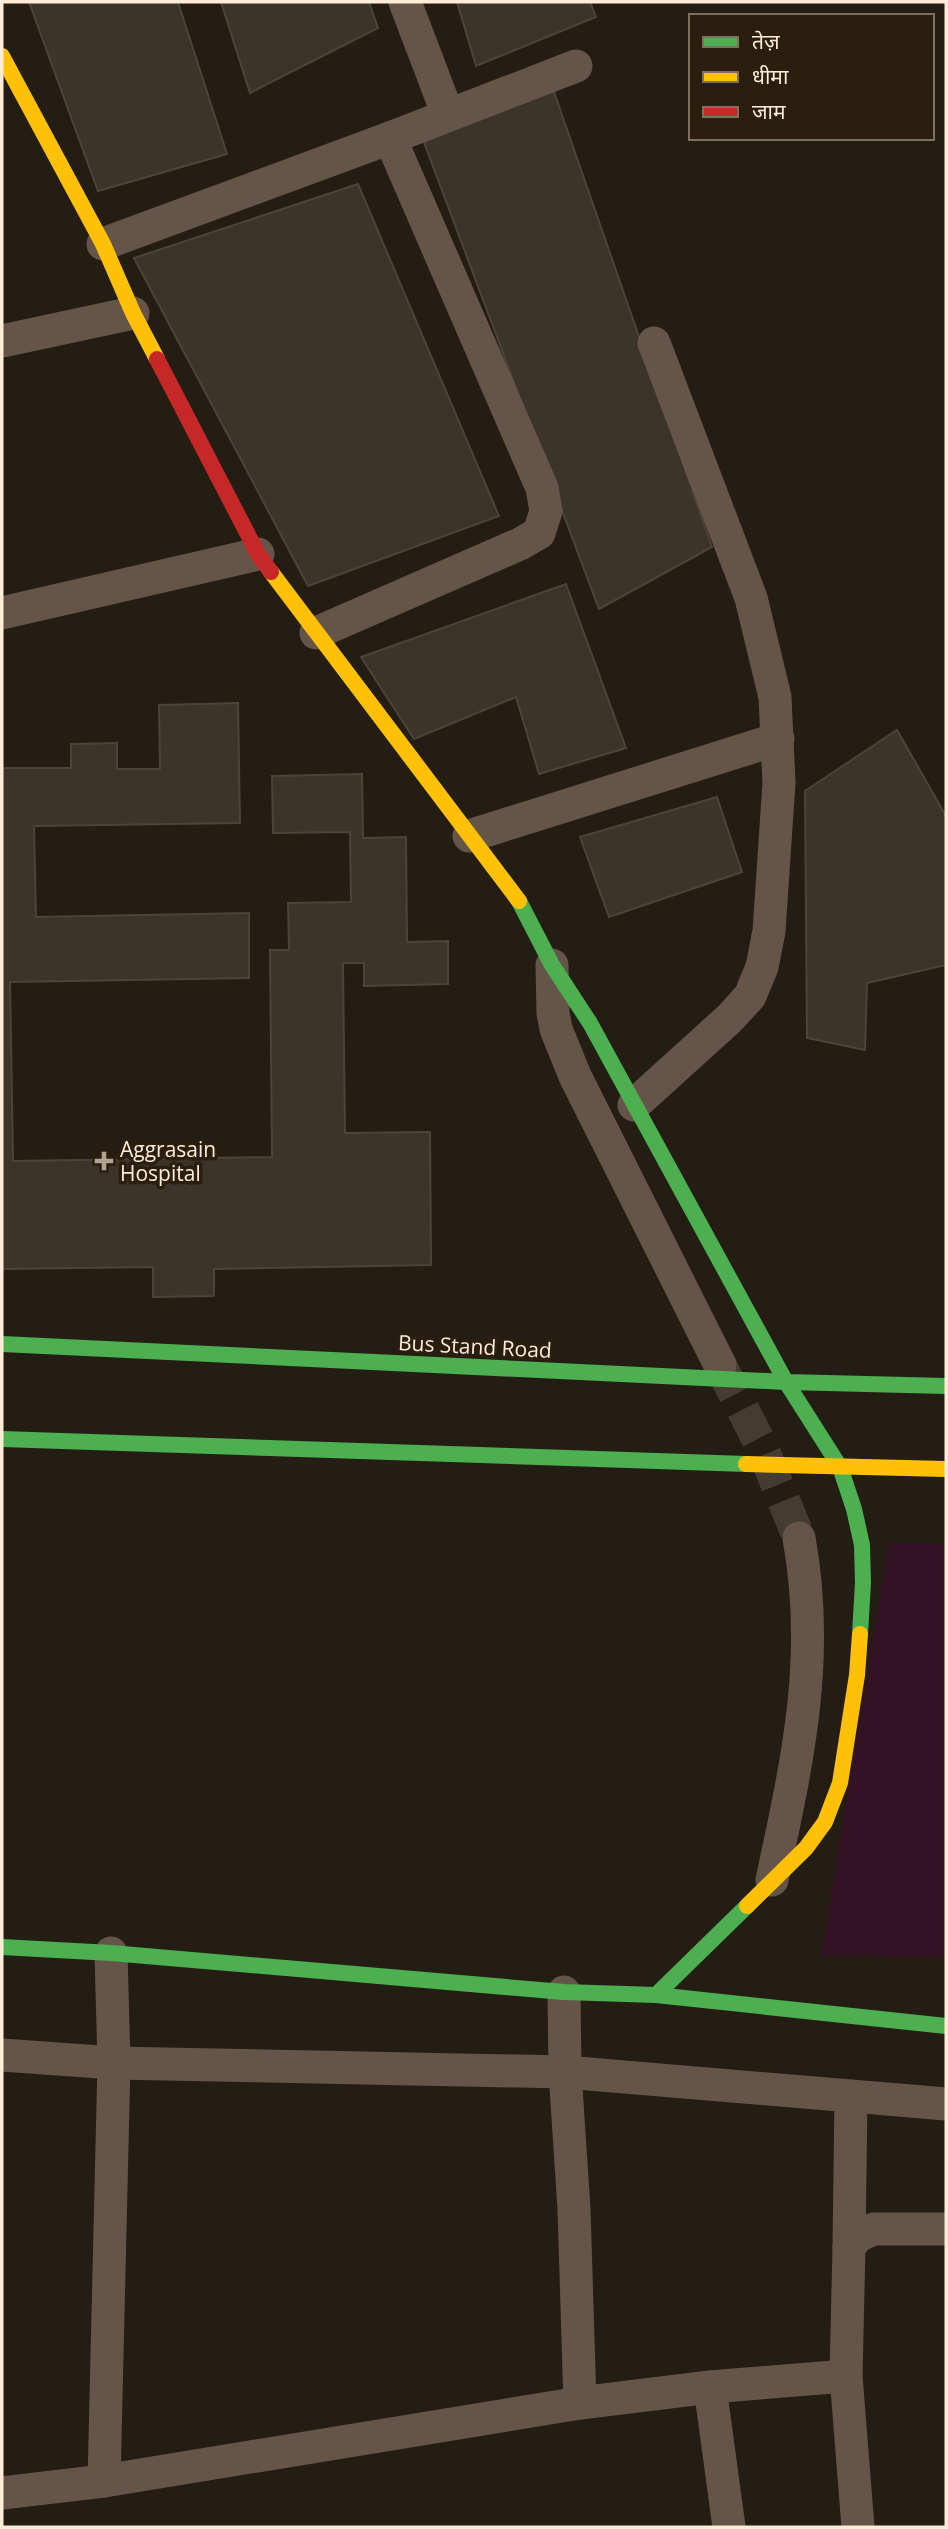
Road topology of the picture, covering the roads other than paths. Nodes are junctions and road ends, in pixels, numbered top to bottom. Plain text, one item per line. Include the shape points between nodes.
1 (405, 2) edge
2 (2, 56) edge
3 (576, 66) dead end
4 (447, 114) junction
5 (390, 138) junction
6 (103, 244) junction
7 (133, 313) junction
8 (2, 341) edge
9 (654, 343) dead end
10 (258, 554) junction
11 (2, 613) edge
12 (316, 633) junction
13 (778, 739) junction
14 (470, 836) junction
15 (552, 965) junction
16 (634, 1105) junction
17 (2, 1344) edge
18 (720, 1365) tunnel mouth
19 (786, 1382) junction
20 (946, 1386) edge
21 (2, 1439) edge
22 (840, 1466) junction
23 (946, 1469) edge
24 (799, 1538) tunnel mouth
25 (772, 1880) junction
26 (2, 1947) edge
27 (111, 1954) junction
28 (564, 1992) junction
29 (656, 1995) junction
30 (946, 2026) edge
31 (2, 2056) edge
32 (114, 2063) junction
33 (565, 2072) junction
34 (851, 2096) junction
35 (946, 2104) edge
36 (946, 2230) edge
37 (849, 2247) junction
38 (846, 2376) junction
39 (710, 2387) junction
40 (580, 2403) junction
41 (104, 2482) junction
42 (2, 2493) edge
43 (729, 2527) edge
44 (858, 2527) edge

1 - 4 street
2 - 6 street
3 - 4 street
4 - 5 street
5 - 6 street
5 - 12 street via 542,488 546,511 539,533 520,544
6 - 7 street
7 - 8 street
7 - 10 street
9 - 13 street via 751,598 775,696
10 - 11 street
10 - 12 street
12 - 14 street
13 - 14 street
13 - 16 street via 770,917 762,967 750,996 730,1018
14 - 15 street via 521,904
15 - 16 street
15 - 18 street via 556,1029 571,1066
16 - 19 street
17 - 19 street, Bus Stand Road
19 - 20 street, Bus Stand Road
19 - 22 street
21 - 22 street
22 - 23 street
22 - 25 street via 862,1545 863,1583 857,1675 841,1783 825,1822 806,1848
24 - 25 street via 806,1579 805,1702 799,1757
25 - 29 street
26 - 27 street
27 - 28 street
27 - 32 street
28 - 29 street
28 - 33 street
29 - 30 street
31 - 32 street
32 - 33 street
32 - 41 street
33 - 34 street
33 - 40 street
34 - 35 street
34 - 37 street
36 - 37 street via 874,2229 858,2236
37 - 38 street
38 - 39 street
38 - 44 street
39 - 40 street
39 - 43 street
40 - 41 street
41 - 42 street

